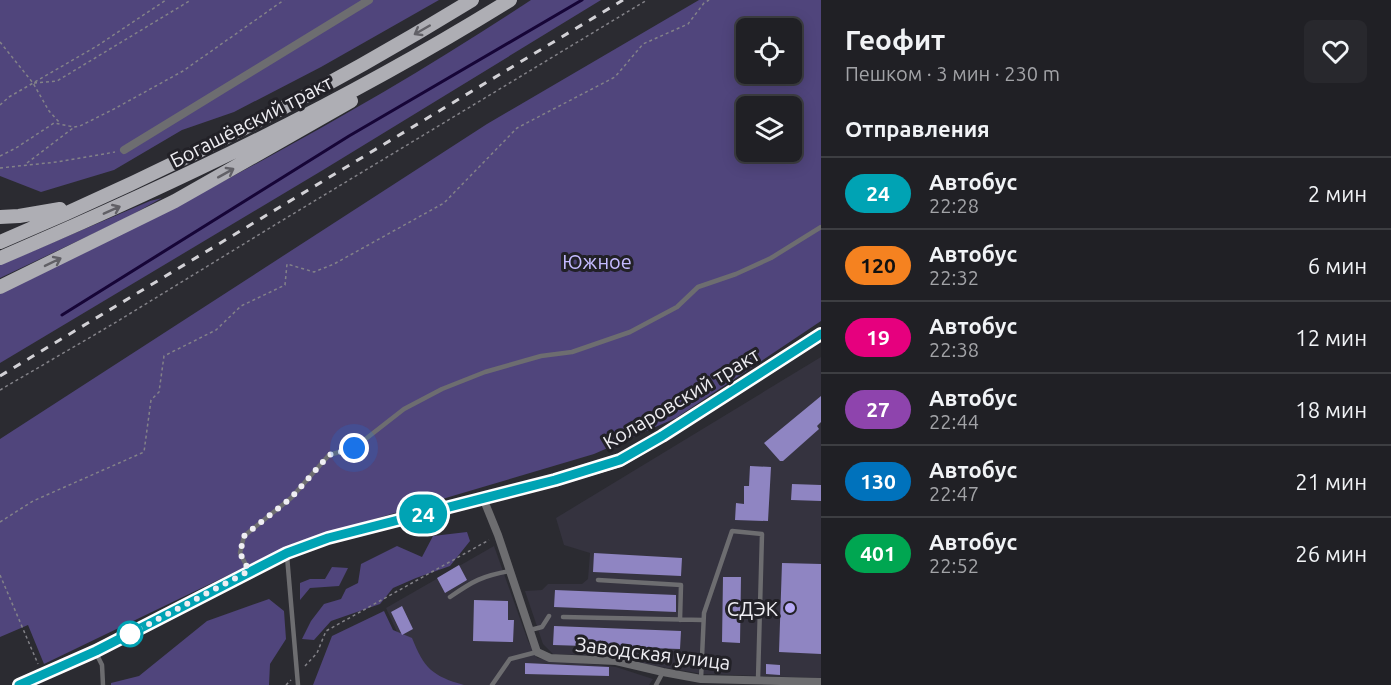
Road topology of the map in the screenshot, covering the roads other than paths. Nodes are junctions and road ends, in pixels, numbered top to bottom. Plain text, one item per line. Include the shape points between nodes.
1 (369, 0) edge
2 (472, 0) edge
3 (510, 0) edge
4 (399, 67) junction
5 (124, 150) road end
6 (118, 188) junction
7 (0, 217) edge
8 (821, 227) edge
9 (0, 242) edge
10 (0, 258) edge
11 (0, 287) edge
12 (821, 334) edge
13 (483, 498) junction
14 (287, 553) junction
15 (249, 571) junction
16 (510, 572) junction
17 (598, 580) dead end
18 (450, 597) dead end
19 (549, 616) dead end
20 (563, 616) dead end
21 (680, 620) junction
22 (703, 620) junction
23 (530, 630) junction
24 (96, 651) junction
25 (537, 652) junction
26 (663, 672) junction
27 (701, 679) junction
28 (45, 680) edge
29 (758, 680) junction
30 (821, 682) edge
31 (19, 685) edge
32 (103, 685) edge
33 (298, 685) edge
34 (492, 685) edge
35 (656, 685) edge

1 - 5 street
2 -> 6 main road, Богашёвский тракт via 262,120
3 - 4 main road, Богашёвский тракт
10 -> 4 main road, Богашёвский тракт via 208,166
11 -> 4 main road via 224,174 335,112
6 - 7 main road via 47,213
6 - 9 main road, Богашёвский тракт
8 - 15 lane via 771,258 698,287 677,307 630,332 572,352 541,356 485,372 404,409 354,448 329,455 291,498 244,536 240,553
12 - 13 main road, Коларовский тракт via 620,460
13 - 14 main road, Коларовский тракт via 328,538
13 - 16 street
14 - 15 main road, Коларовский тракт
14 - 33 lane
15 - 24 main road, Коларовский тракт
16 - 18 lane via 475,580
16 - 23 street
17 - 21 lane via 681,585
19 - 23 lane via 542,627
20 - 21 lane
21 - 22 lane
22 - 27 lane
22 - 29 lane via 732,531 762,534
23 - 25 street
24 - 28 main road, Коларовский тракт
24 - 32 lane via 102,665
25 - 26 street, Заводская улица via 550,658 616,661
25 - 34 lane via 510,659
26 - 27 street, Заводская улица
26 - 35 lane
27 - 29 street, Заводская улица
28 - 31 main road, Коларовский тракт
29 - 30 street, Заводская улица

